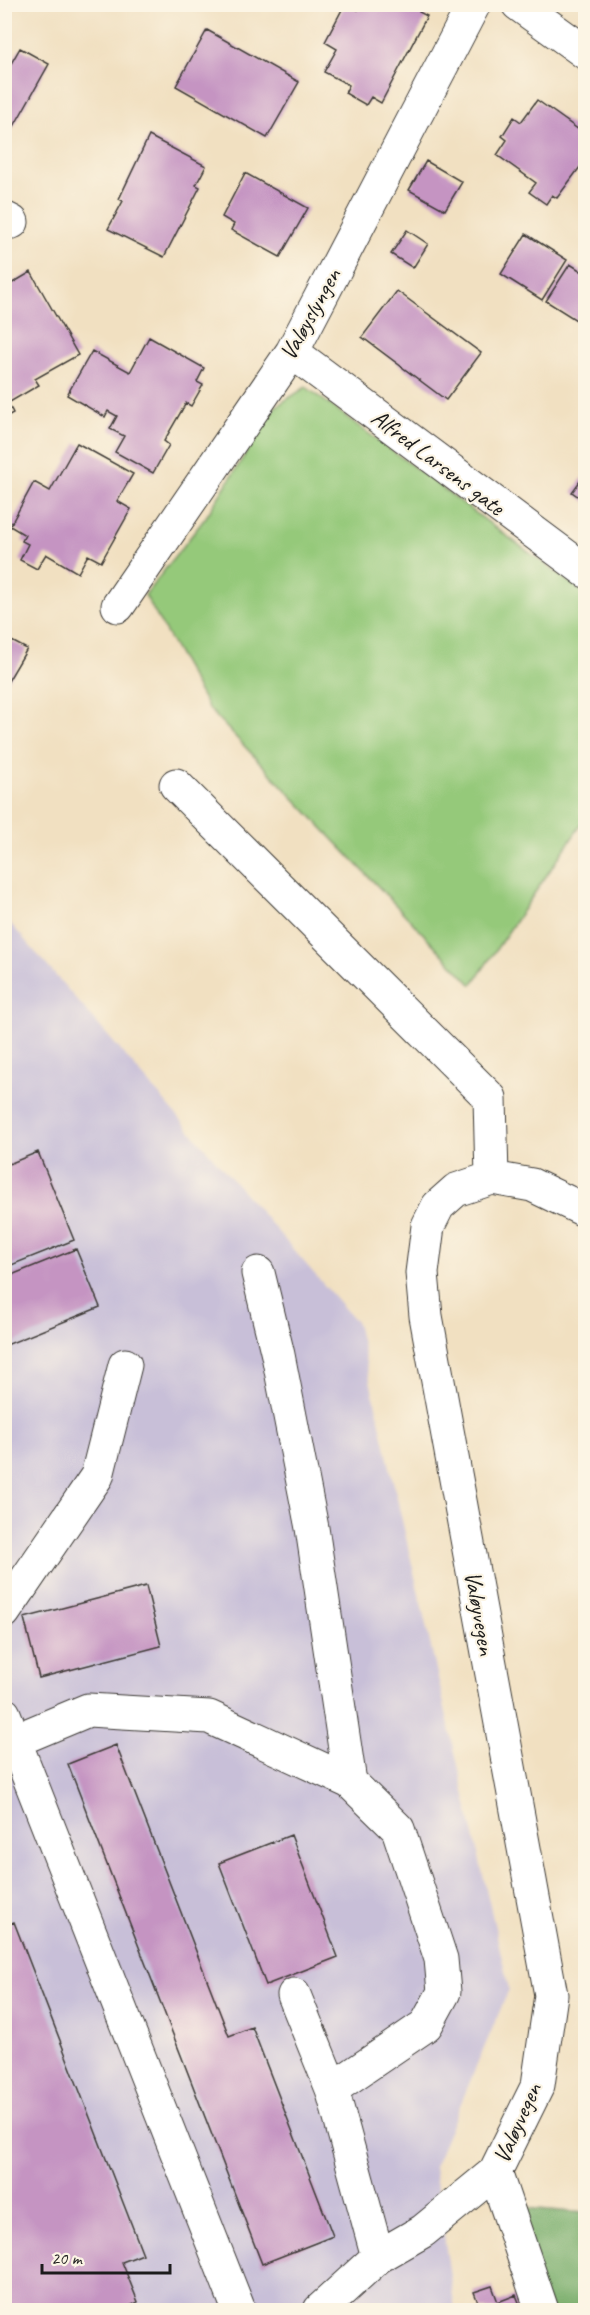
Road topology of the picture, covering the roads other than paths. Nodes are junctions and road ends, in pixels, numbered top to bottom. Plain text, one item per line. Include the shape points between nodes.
1 (474, 4) edge
2 (518, 4) edge
3 (585, 53) edge
4 (291, 352) junction
5 (585, 572) edge
6 (118, 606) dead end
7 (176, 785) dead end
8 (492, 1178) junction
9 (585, 1210) edge
10 (258, 1273) dead end
11 (125, 1365) dead end
12 (4, 1612) edge
13 (7, 1737) edge
14 (350, 1782) junction
15 (294, 1995) dead end
16 (332, 2089) junction
17 (495, 2172) junction
18 (378, 2257) junction
19 (355, 2297) edge
20 (239, 2310) edge
21 (320, 2310) edge
22 (542, 2310) edge

1 - 4 street, Valøyslyngen
2 - 3 street
4 - 5 street, Alfred Larsens gate
4 - 6 street, Valøyslyngen
7 - 8 street via 490,1098
8 - 9 street, Valøyvegen via 531,1185
8 - 17 street, Valøyvegen via 456,1190 438,1206 428,1226 422,1273 426,1316 551,1995 538,2085
10 - 14 street via 312,1528
11 - 12 street via 98,1476
13 - 14 street via 88,1710 208,1717
13 - 20 street
14 - 16 street via 398,1828 441,1959 444,1992 426,2025
15 - 16 street
16 - 18 street
17 - 18 street via 423,2231
17 - 22 street
18 - 19 street
19 - 21 street

